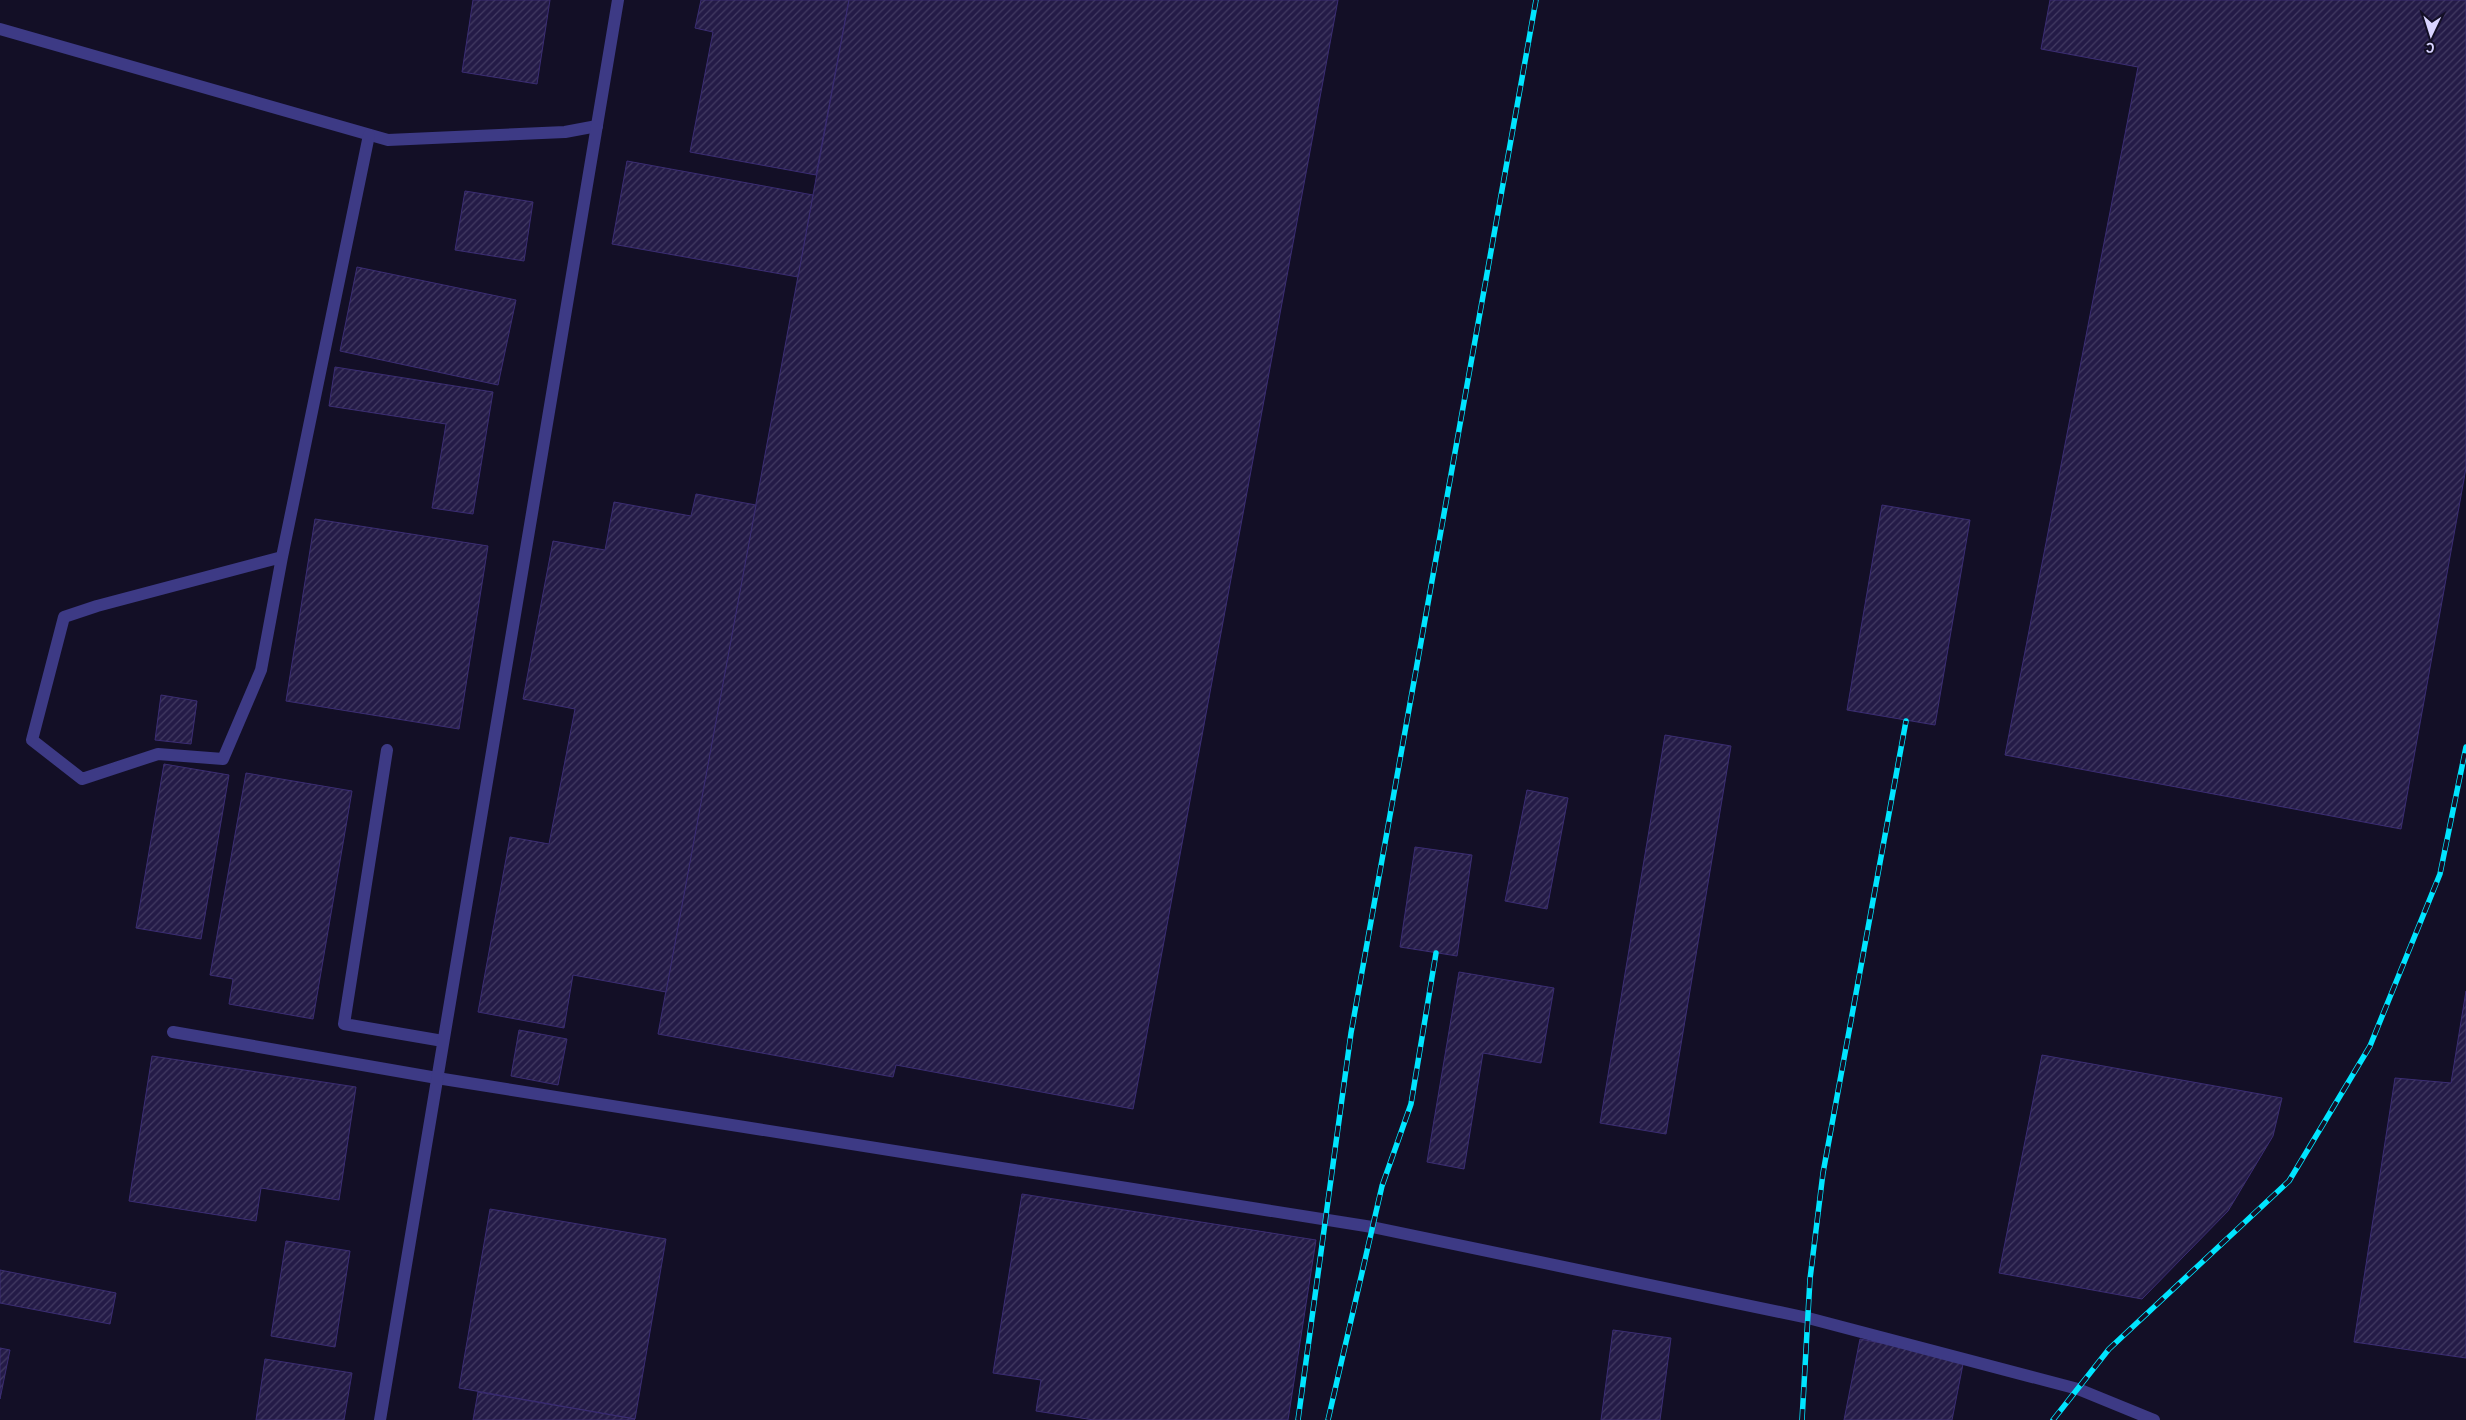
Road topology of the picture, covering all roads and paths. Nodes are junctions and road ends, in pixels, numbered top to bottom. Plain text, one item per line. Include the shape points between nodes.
1 (618, 0) edge
2 (0, 29) edge
3 (597, 126) junction
4 (369, 135) junction
5 (282, 557) junction
6 (387, 750) dead end
7 (173, 1032) dead end
8 (443, 1040) junction
9 (437, 1078) junction
10 (380, 1420) edge
11 (2154, 1420) edge

1 - 3 lane
2 - 4 lane
3 - 4 lane via 565,132 388,140
3 - 8 lane
4 - 5 lane
5 - 5 lane via 261,670 223,759 158,754 82,779 32,740 64,617
6 - 8 lane via 344,1024
7 - 9 lane
8 - 9 lane
9 - 10 lane
9 - 11 lane via 1372,1227 1808,1318 2078,1389

